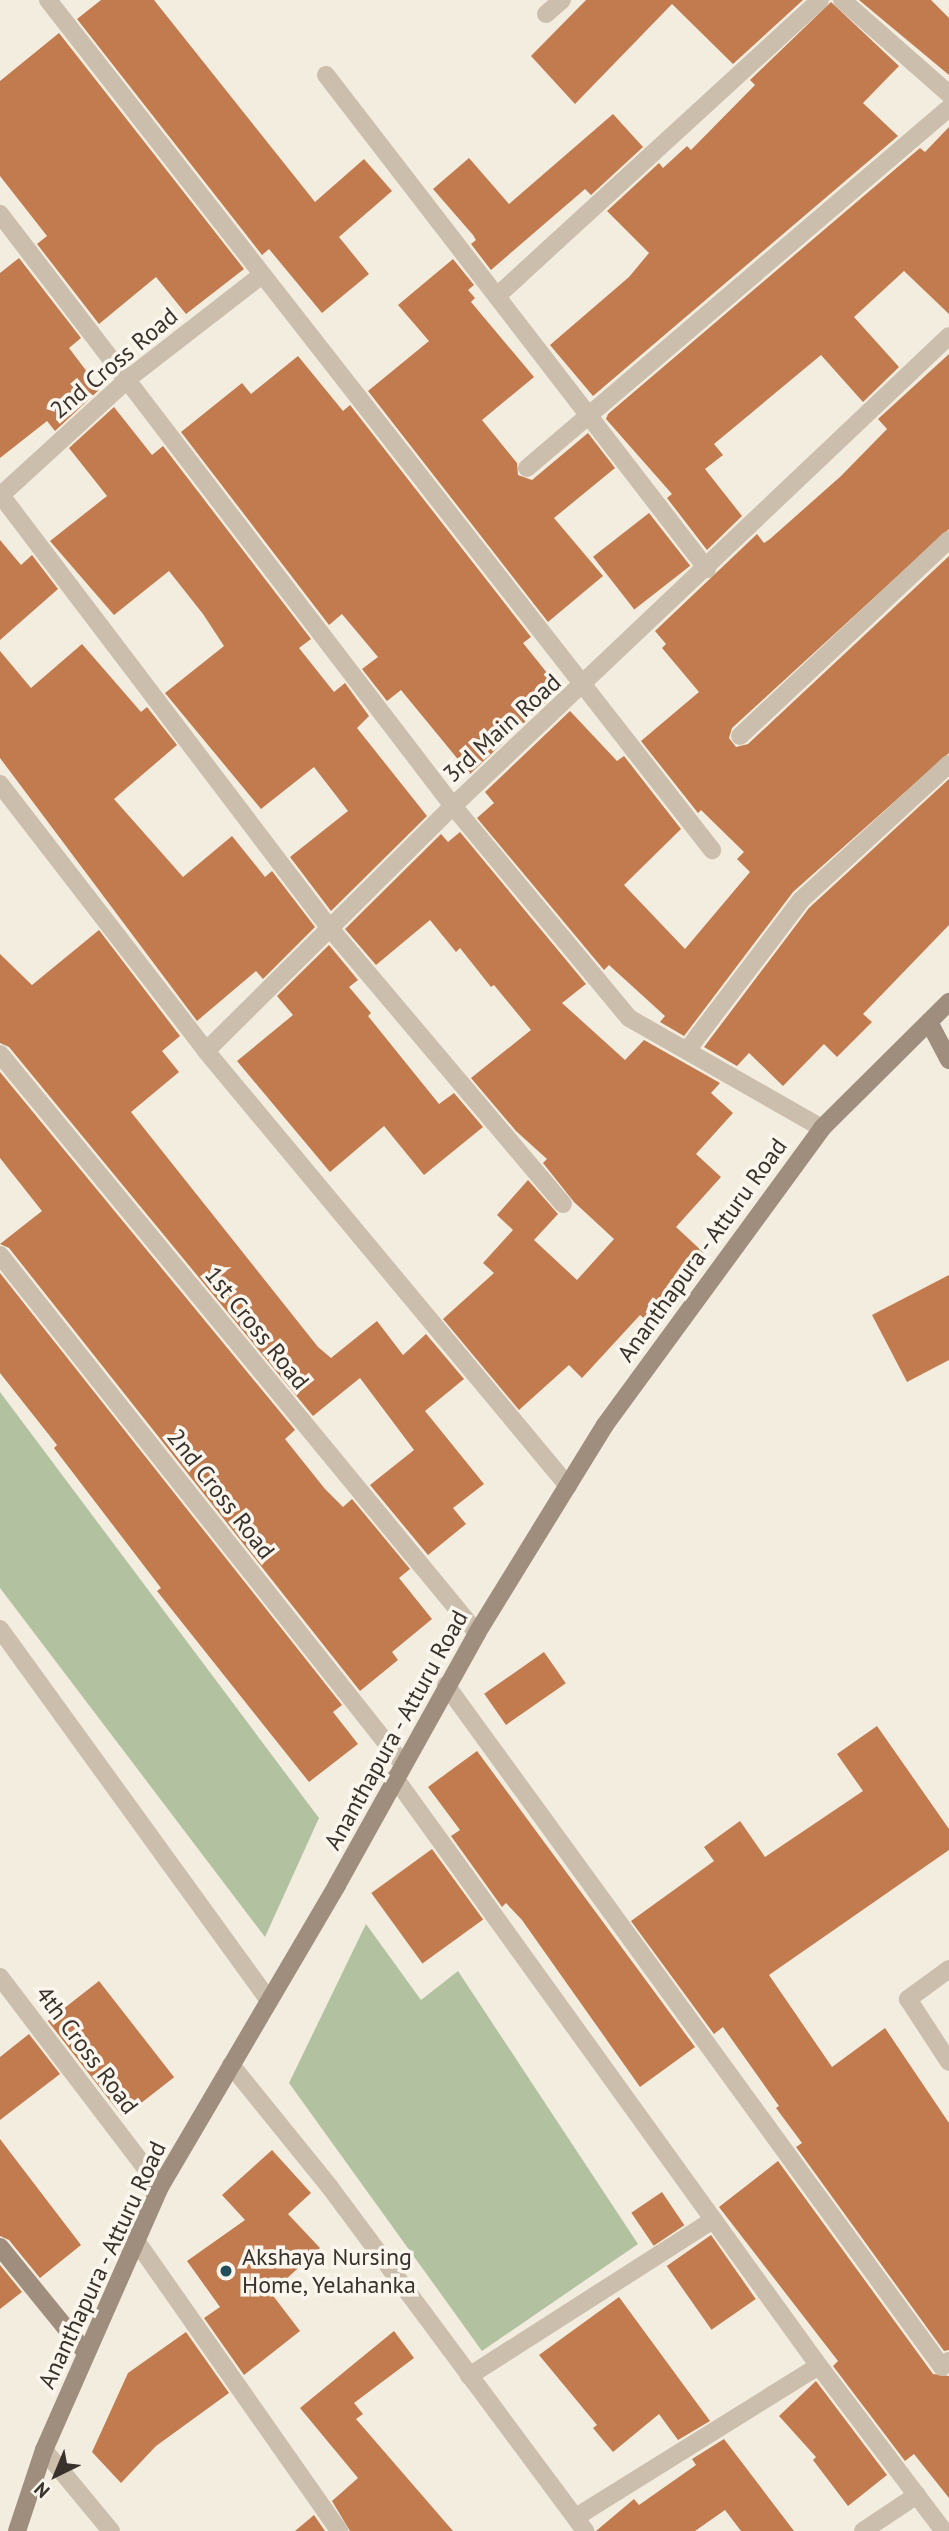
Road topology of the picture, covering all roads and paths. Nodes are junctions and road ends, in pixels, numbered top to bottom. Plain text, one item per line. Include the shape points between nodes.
1 (48, 0) edge
2 (562, 0) edge
3 (820, 0) edge
4 (842, 0) edge
5 (546, 15) dead end
6 (326, 75) dead end
7 (949, 94) edge
8 (949, 108) edge
9 (0, 214) edge
10 (262, 275) junction
11 (496, 296) junction
12 (949, 336) edge
13 (129, 378) junction
14 (590, 417) junction
15 (527, 468) dead end
16 (0, 494) edge
17 (949, 540) edge
18 (707, 569) junction
19 (584, 687) junction
20 (740, 736) dead end
21 (949, 764) edge
22 (0, 784) edge
23 (453, 806) junction
24 (712, 850) dead end
25 (328, 926) junction
26 (949, 1002) edge
27 (929, 1021) junction
28 (688, 1049) junction
29 (206, 1051) junction
30 (0, 1054) edge
31 (949, 1060) edge
32 (822, 1128) junction
33 (563, 1204) dead end
34 (0, 1255) edge
35 (568, 1486) junction
36 (0, 1629) edge
37 (477, 1633) junction
38 (446, 1685) junction
39 (399, 1771) junction
40 (949, 1969) edge
41 (0, 1977) edge
42 (269, 2001) junction
43 (949, 2062) edge
44 (231, 2065) junction
45 (160, 2186) junction
46 (713, 2220) junction
47 (137, 2242) junction
48 (0, 2247) edge
49 (86, 2353) junction
50 (949, 2361) edge
51 (819, 2366) junction
52 (468, 2376) junction
53 (44, 2450) junction
54 (917, 2496) junction
55 (581, 2524) edge
56 (17, 2531) edge
57 (111, 2531) edge
58 (339, 2531) edge
59 (863, 2531) edge
60 (944, 2531) edge

1 - 10 street
2 - 5 street
3 - 11 street
4 - 7 street
6 - 11 street
8 - 14 street
9 - 13 street
10 - 13 street, 2nd Cross Road
10 - 19 street
11 - 14 street
12 - 18 street, 3rd Main Road
13 - 16 street, 2nd Cross Road
13 - 23 street
14 - 15 street
14 - 18 street
16 - 25 street
17 - 20 street
18 - 19 street, 3rd Main Road
19 - 23 street, 3rd Main Road
19 - 24 street
21 - 28 street via 801,900
22 - 29 street
23 - 25 street
23 - 28 street via 629,1017
25 - 29 street
25 - 33 street
26 - 27 street, Ananthapura - Atturu Road
27 - 31 street
27 - 32 street, Ananthapura - Atturu Road
28 - 32 street
29 - 35 street
30 - 37 street, 1st Cross Road
32 - 35 street, Ananthapura - Atturu Road via 605,1425
34 - 39 street, 2nd Cross Road
35 - 37 street, Ananthapura - Atturu Road
36 - 42 street
37 - 38 street, Ananthapura - Atturu Road
38 - 39 street, Ananthapura - Atturu Road
38 - 50 street via 942,2367
39 - 42 street, Ananthapura - Atturu Road
39 - 46 street, 2nd Cross Road
40 - 43 street via 908,1999
41 - 45 street, 4th Cross Road
42 - 44 street, Ananthapura - Atturu Road
44 - 45 street, Ananthapura - Atturu Road
44 - 52 street via 329,2186
45 - 47 street, Ananthapura - Atturu Road
46 - 51 street, 2nd Cross Road
46 - 52 street
47 - 49 street, Ananthapura - Atturu Road
47 - 58 street
48 - 49 street
49 - 53 street, Ananthapura - Atturu Road
51 - 54 street, 2nd Cross Road
51 - 55 street
52 - 55 street
53 - 56 street, Ananthapura - Atturu Road
53 - 57 street
54 - 59 street
54 - 60 street, 2nd Cross Road

